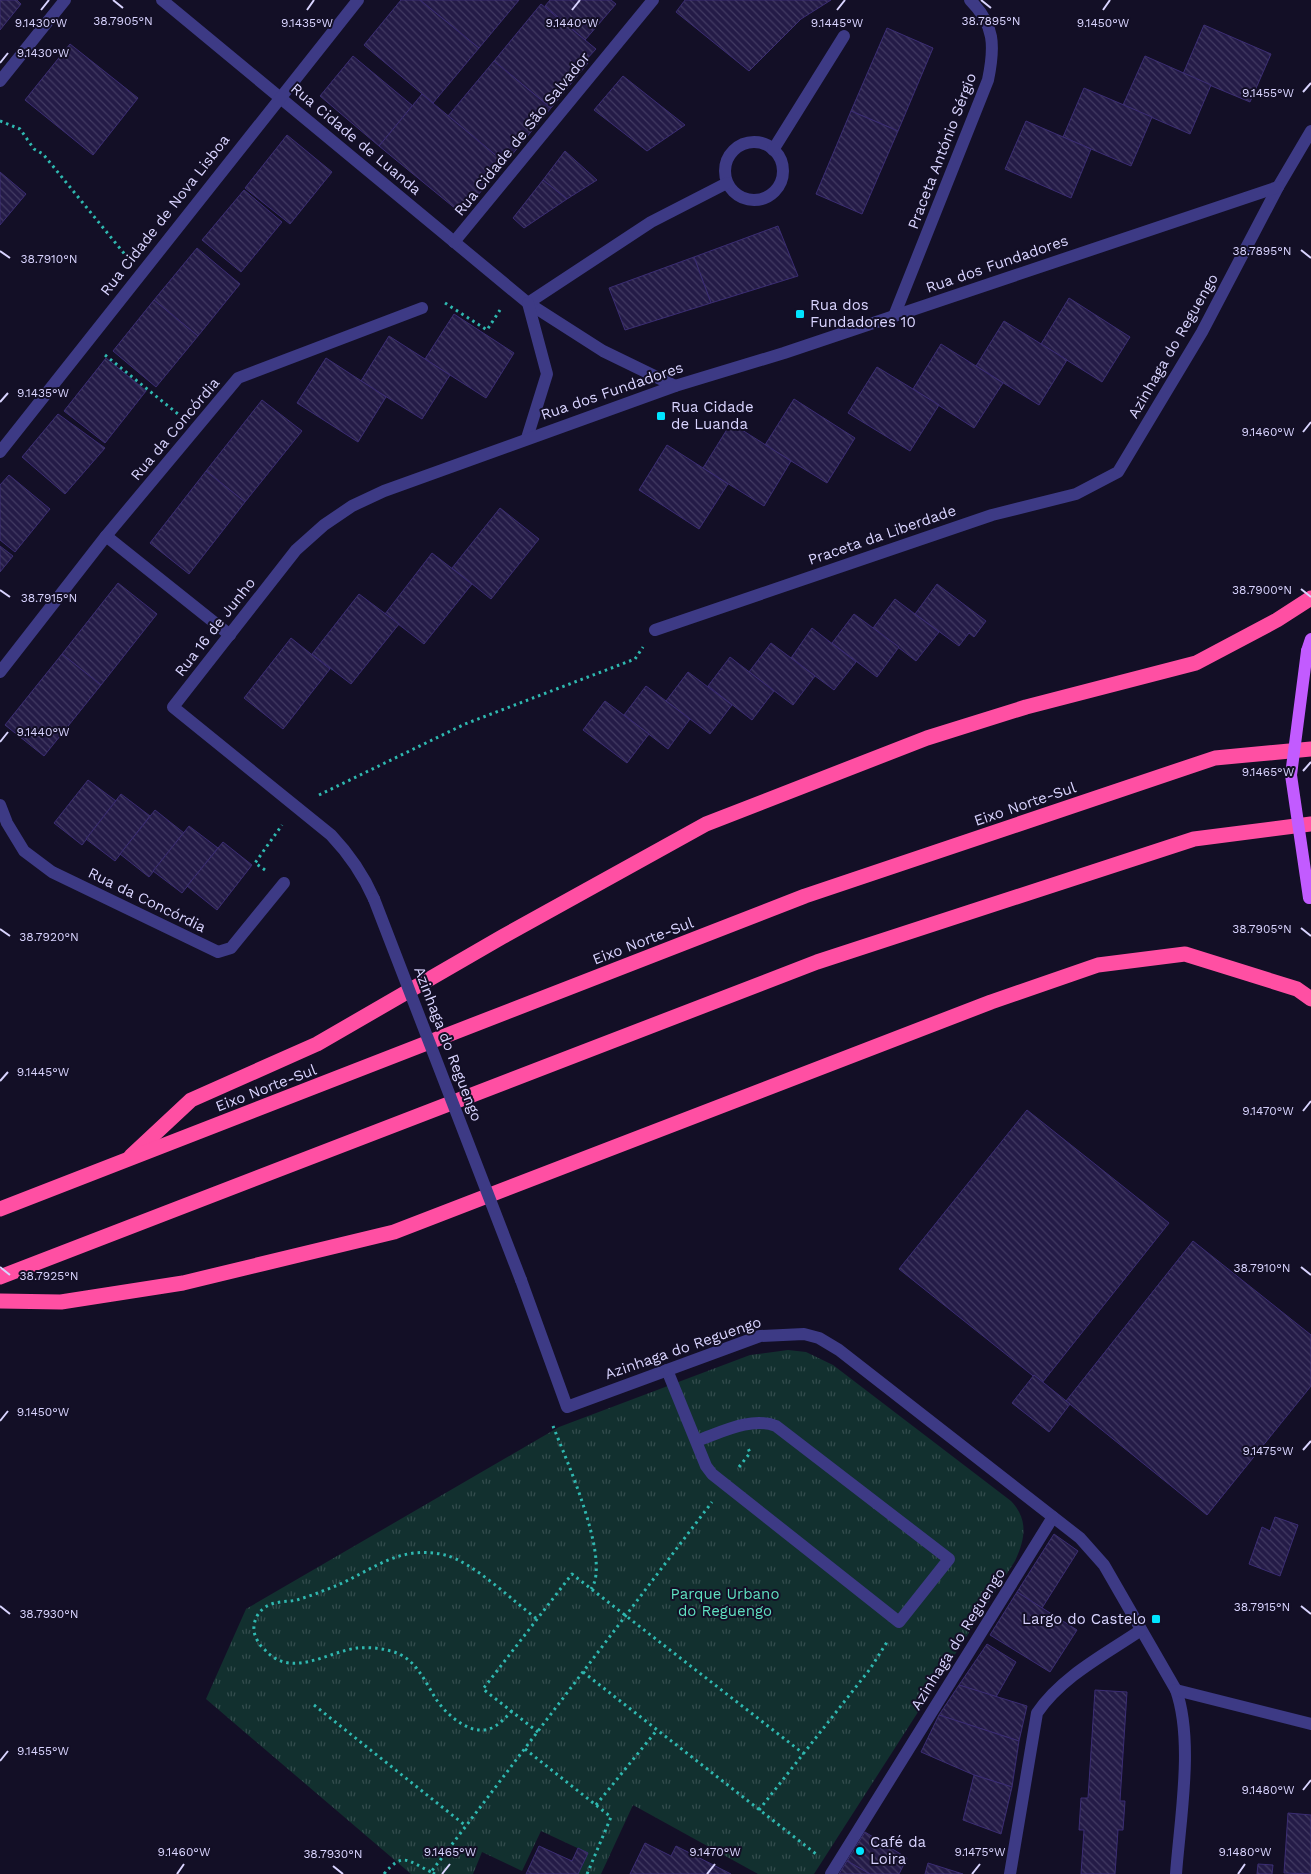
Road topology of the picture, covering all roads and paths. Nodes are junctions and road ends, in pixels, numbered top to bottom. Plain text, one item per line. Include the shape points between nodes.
1 (65, 0) edge
2 (162, 0) edge
3 (358, 0) edge
4 (653, 0) edge
5 (970, 0) edge
6 (844, 36) dead end
7 (0, 81) edge
8 (280, 96) junction
9 (0, 121) edge
10 (1311, 131) edge
11 (774, 150) junction
12 (727, 183) junction
13 (1278, 187) junction
14 (454, 242) junction
15 (140, 273) junction
16 (528, 304) junction
17 (422, 308) joint
18 (894, 316) junction
19 (486, 330) dead end
20 (88, 340) junction
21 (674, 386) junction
22 (196, 429) junction
23 (527, 438) junction
24 (0, 452) edge
25 (1118, 472) joint
26 (106, 536) junction
27 (1311, 598) edge
28 (655, 630) joint
29 (230, 635) junction
30 (1311, 638) edge
31 (0, 672) edge
32 (1311, 749) edge
33 (0, 805) edge
34 (297, 806) junction
35 (1311, 824) edge
36 (284, 883) joint
37 (374, 899) joint
38 (1310, 900) edge
39 (1311, 999) edge
40 (124, 1162) junction
41 (0, 1209) edge
42 (0, 1277) edge
43 (0, 1301) edge
44 (668, 1370) junction
45 (552, 1424) dead end
46 (741, 1426) junction
47 (696, 1442) junction
48 (725, 1485) junction
49 (1053, 1517) junction
50 (591, 1589) junction
51 (626, 1615) junction
52 (537, 1620) junction
53 (899, 1622) junction
54 (1141, 1630) junction
55 (583, 1672) junction
56 (1176, 1690) junction
57 (314, 1705) dead end
58 (512, 1711) junction
59 (1311, 1724) edge
60 (656, 1730) junction
61 (538, 1732) junction
62 (524, 1749) junction
63 (804, 1754) junction
64 (596, 1805) junction
65 (759, 1810) junction
66 (466, 1826) junction
67 (833, 1871) edge
68 (433, 1873) edge
69 (384, 1874) edge
70 (587, 1874) edge
71 (1010, 1874) edge
72 (1176, 1874) edge

1 - 7 street
2 - 8 street, Rua Cidade de Luanda
3 - 8 street, Rua Cidade de Nova Lisboa
4 - 14 street, Rua Cidade de São Salvador
5 - 18 street, Praceta António Sérgio via 980,10 992,32 993,56 988,80
6 - 11 street
8 - 14 street, Rua Cidade de Luanda
8 - 15 street, Rua Cidade de Nova Lisboa
9 - 15 path via 20,130 34,149 43,154
10 - 13 street, Azinhaga do Reguengo
11 - 12 street via 755,142 737,147 726,164
11 - 12 street via 783,171 776,190 768,197 749,200 735,193
12 - 16 street via 651,222
13 - 18 street, Rua dos Fundadores
13 - 25 street, Azinhaga do Reguengo via 1202,332
14 - 16 street, Rua Cidade de Luanda
15 - 20 street, Rua Cidade de Nova Lisboa
16 - 21 street, Rua Cidade de Luanda via 603,351
16 - 23 street via 547,374
17 - 19 path via 444,302
17 - 22 street, Rua da Concórdia via 238,378
18 - 21 street, Rua dos Fundadores
20 - 22 path
20 - 24 street, Rua Cidade de Nova Lisboa
21 - 23 street, Rua dos Fundadores
22 - 26 street, Rua da Concórdia
23 - 29 street, Rua 16 de Junho via 384,490 352,506 296,550
25 - 28 street, Praceta da Liberdade via 1076,494 992,515
26 - 29 street
26 - 31 street, Rua da Concórdia
27 - 40 highway via 1196,664 1026,707 927,738 706,824 317,1044 191,1100
28 - 34 path via 635,659 465,724
29 - 34 street, Rua 16 de Junho via 173,707
30 - 38 main road, bridge via 1306,651 1291,775
32 - 40 highway, Eixo Norte-Sul via 1215,758 805,896
33 - 36 street, Rua da Concórdia via 24,851 52,872 218,952 231,948
34 - 36 path via 255,863
34 - 37 street, Rua 16 de Junho via 349,854
35 - 42 highway via 1194,839 817,962
37 - 44 street, Azinhaga do Reguengo, bridge via 567,1406
39 - 43 highway via 1297,989 1185,954 1098,965 991,1002 394,1232 183,1283 61,1302
40 - 41 highway, Eixo Norte-Sul
44 - 47 street
44 - 49 street, Azinhaga do Reguengo via 760,1336 790,1333 819,1338 839,1350
45 - 50 path via 590,1524 596,1576
46 - 47 street
46 - 48 path via 750,1453
46 - 53 street via 765,1421 788,1433 949,1559
47 - 48 street via 706,1466
48 - 51 path
48 - 53 street
49 - 54 street via 1080,1538 1104,1565
49 - 67 street, Azinhaga do Reguengo
50 - 51 path
50 - 52 path via 572,1574
51 - 55 path
51 - 63 path
52 - 58 path via 483,1689
52 - 58 path via 465,1563 430,1552 391,1558 328,1589 267,1606 254,1622 260,1646 282,1662 312,1662 357,1648 392,1651 405,1657 425,1678 448,1713 473,1729 485,1730 498,1725
53 - 63 path via 870,1669
54 - 56 street
54 - 71 street via 1065,1682 1046,1699 1038,1713
55 - 60 path
55 - 61 path
56 - 59 street
56 - 72 street via 1186,1742
57 - 66 path
58 - 61 path
60 - 64 path
60 - 65 path
61 - 62 path
62 - 64 path
62 - 66 path
63 - 65 path
64 - 70 path via 611,1817
65 - 67 path
66 - 68 path
68 - 69 path via 404,1859 392,1864

